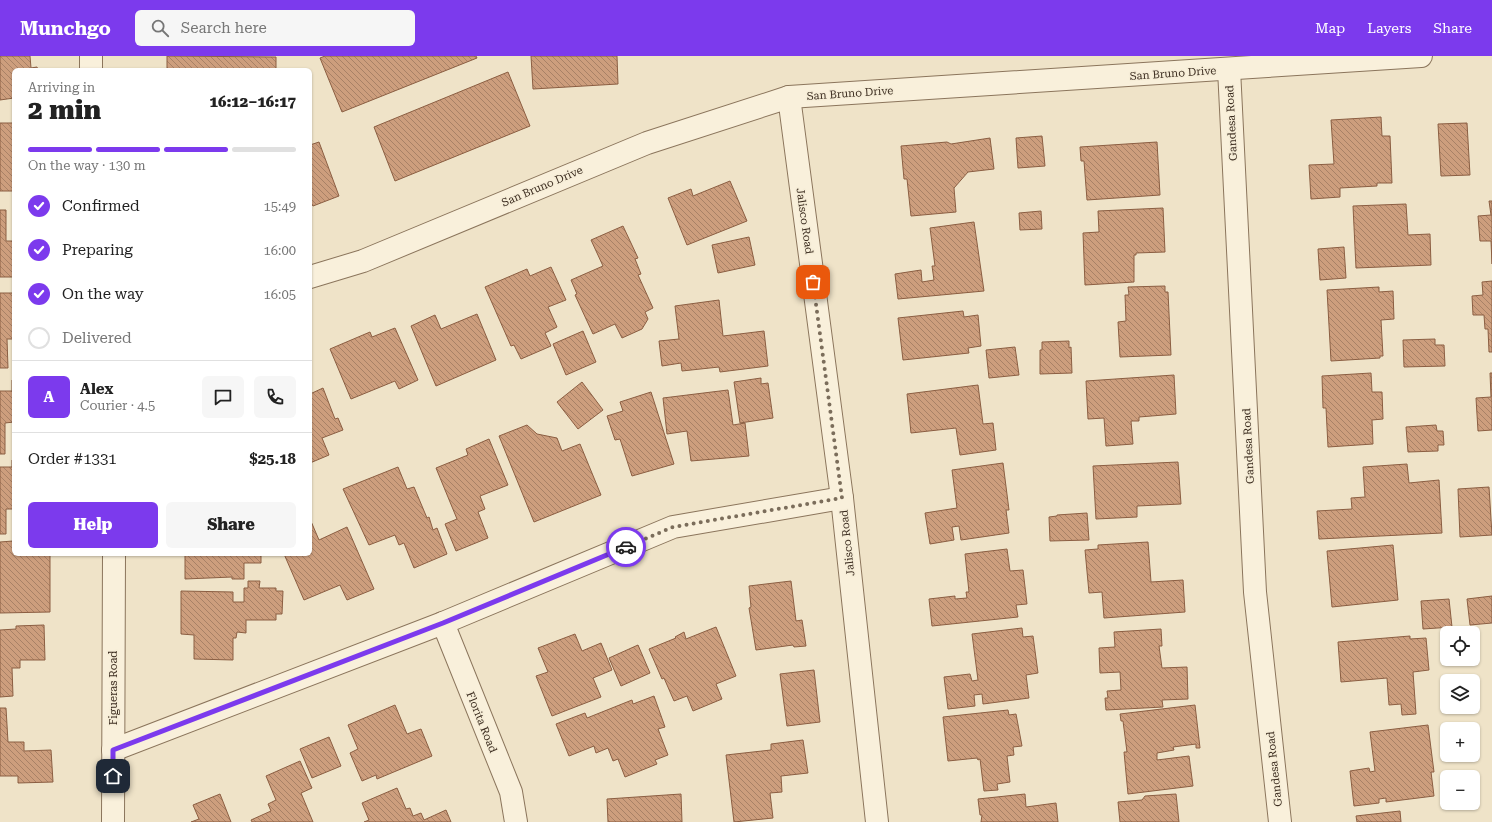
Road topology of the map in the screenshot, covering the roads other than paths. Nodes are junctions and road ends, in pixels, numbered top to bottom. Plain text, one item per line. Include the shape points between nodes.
1 (90, 56) edge
2 (1421, 56) edge
3 (91, 68) edge
4 (1228, 69) junction
5 (789, 97) junction
6 (312, 276) edge
7 (842, 498) junction
8 (114, 556) edge
9 (443, 623) junction
10 (113, 750) junction
11 (113, 822) edge
12 (516, 822) edge
13 (877, 822) edge
14 (1280, 822) edge

1 - 3 street
2 - 4 street, San Bruno Drive
4 - 5 street, San Bruno Drive
4 - 14 street, Gandesa Road via 1255,592
5 - 6 street, San Bruno Drive via 647,142 363,261
5 - 7 street, Jalisco Road
7 - 9 street via 673,527
7 - 13 street, Jalisco Road
8 - 10 street, Figueras Road
9 - 10 street
9 - 12 street, Florita Road via 511,792
10 - 11 street, Figueras Road

